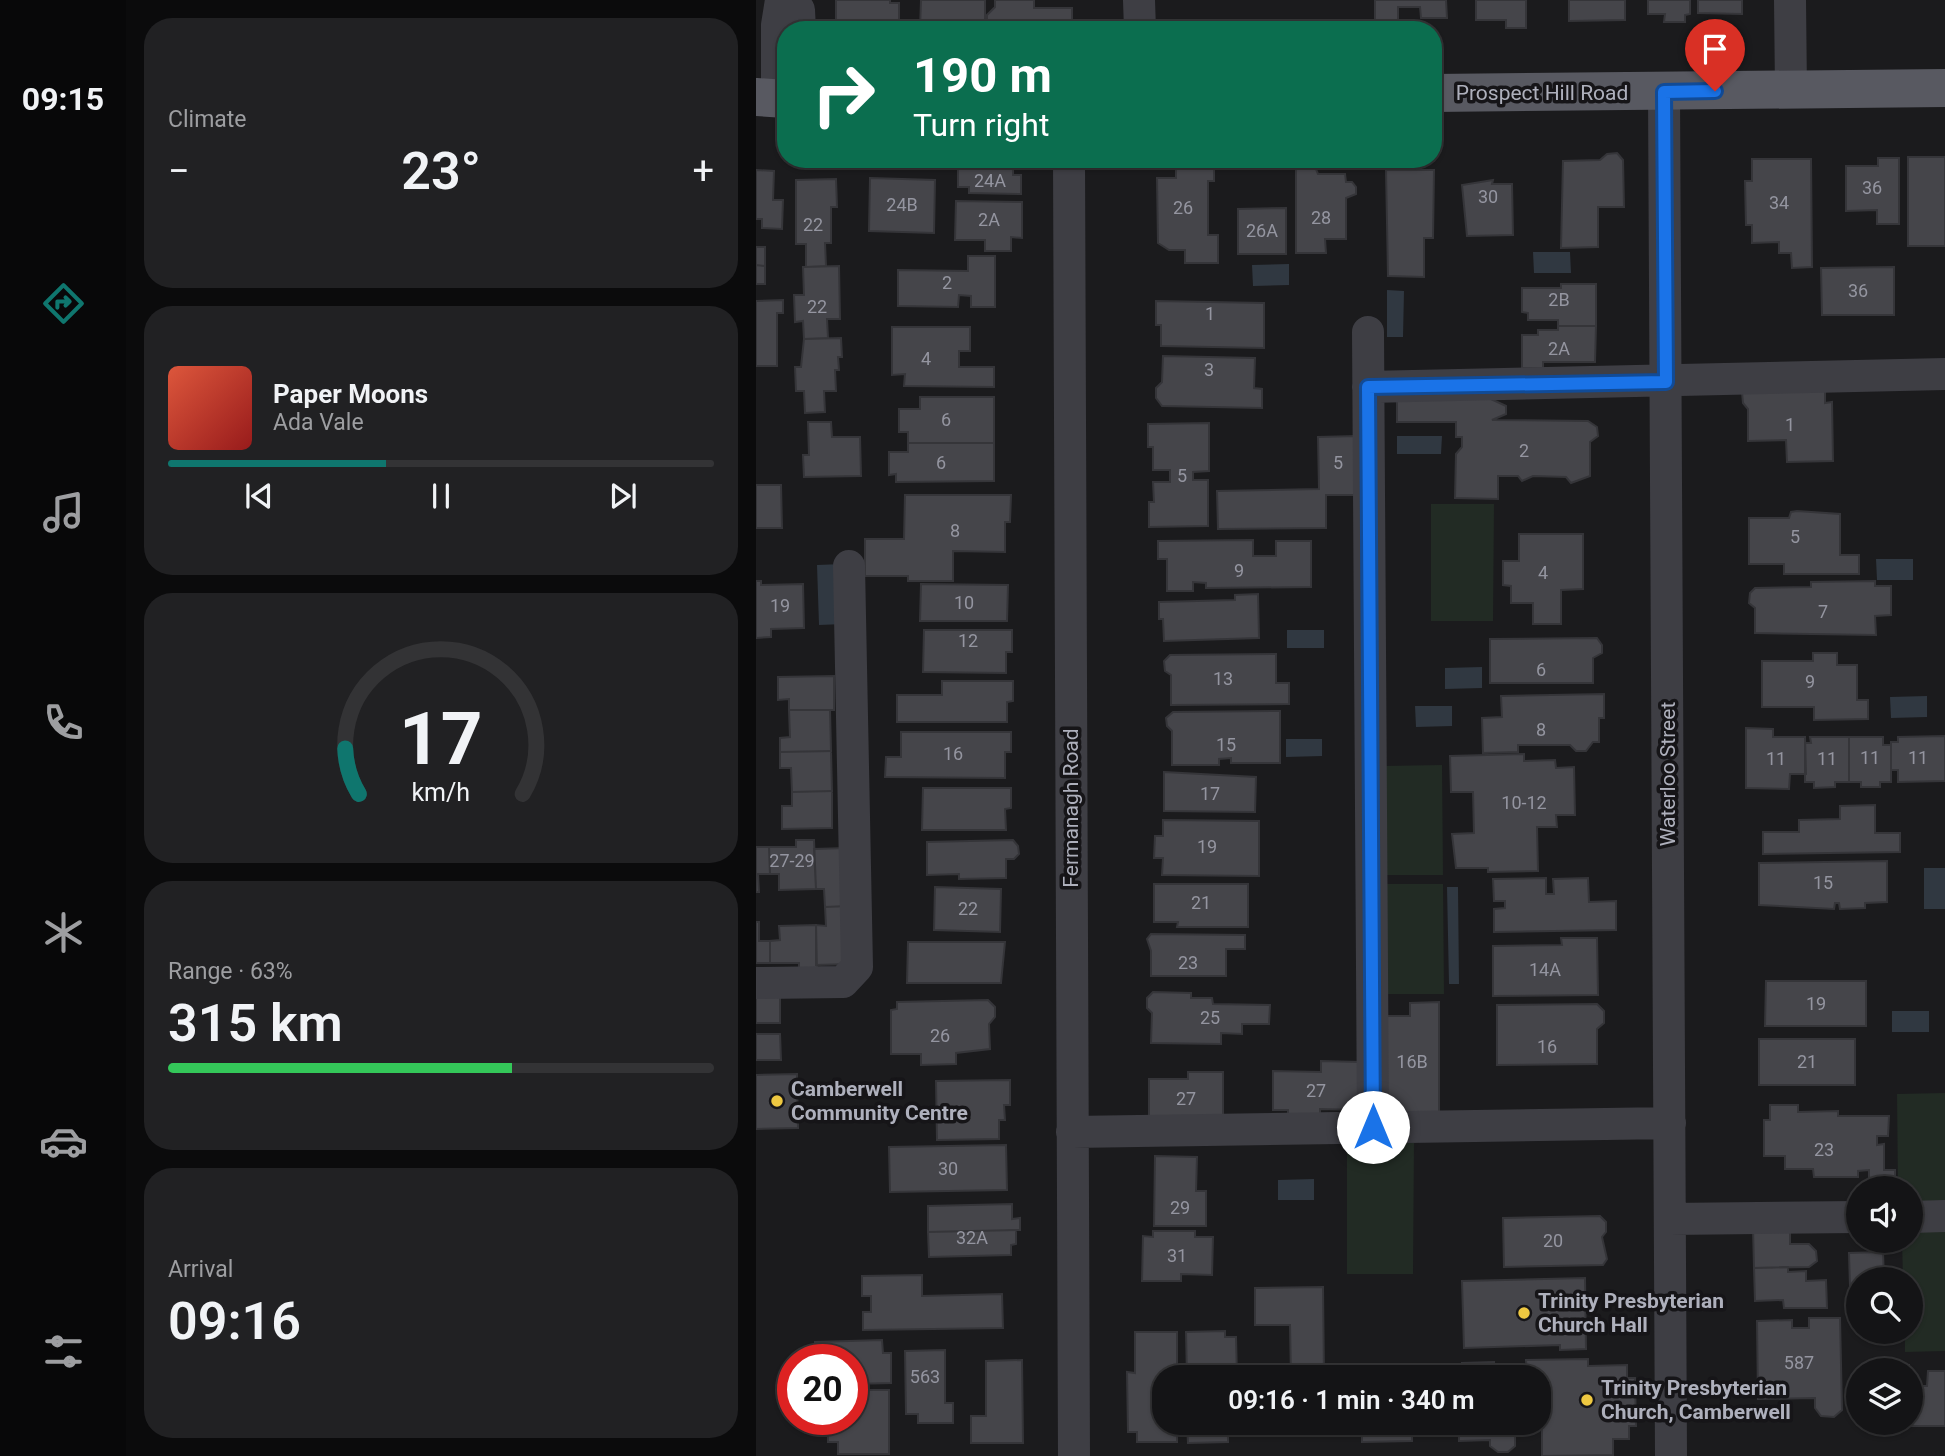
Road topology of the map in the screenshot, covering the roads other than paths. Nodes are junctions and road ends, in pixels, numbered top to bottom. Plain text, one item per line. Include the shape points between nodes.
1 (781, 0) edge
2 (793, 0) edge
3 (1139, 0) edge
4 (1790, 0) edge
5 (778, 21) edge
6 (800, 21) edge
7 (1140, 21) edge
8 (777, 25) edge
9 (1945, 88) edge
10 (1791, 91) junction
11 (1664, 92) junction
12 (1442, 93) edge
13 (769, 99) edge
14 (1069, 168) edge
15 (1368, 332) dead end
16 (1945, 374) edge
17 (1666, 382) junction
18 (1368, 387) junction
19 (849, 566) dead end
20 (756, 983) edge
21 (1670, 1123) junction
22 (1373, 1127) junction
23 (1072, 1132) junction
24 (1945, 1216) edge
25 (1846, 1217) edge
26 (1923, 1217) edge
27 (1670, 1219) junction
28 (1074, 1456) edge
29 (1671, 1456) edge

1 - 5 street
2 - 6 street
3 - 7 street
4 - 10 street
8 - 13 street
9 - 10 main road, Prospect Hill Road
10 - 11 main road, Prospect Hill Road
11 - 12 main road, Prospect Hill Road
11 - 17 street, Waterloo Street
14 - 23 street, Fermanagh Road
15 - 18 street
16 - 17 street
17 - 18 street
17 - 21 street, Waterloo Street
18 - 22 street
19 - 20 street via 857,967 843,982
21 - 22 street
21 - 27 street, Waterloo Street
22 - 23 street
23 - 28 street, Fermanagh Road
24 - 26 street
25 - 27 street
27 - 29 street, Waterloo Street

